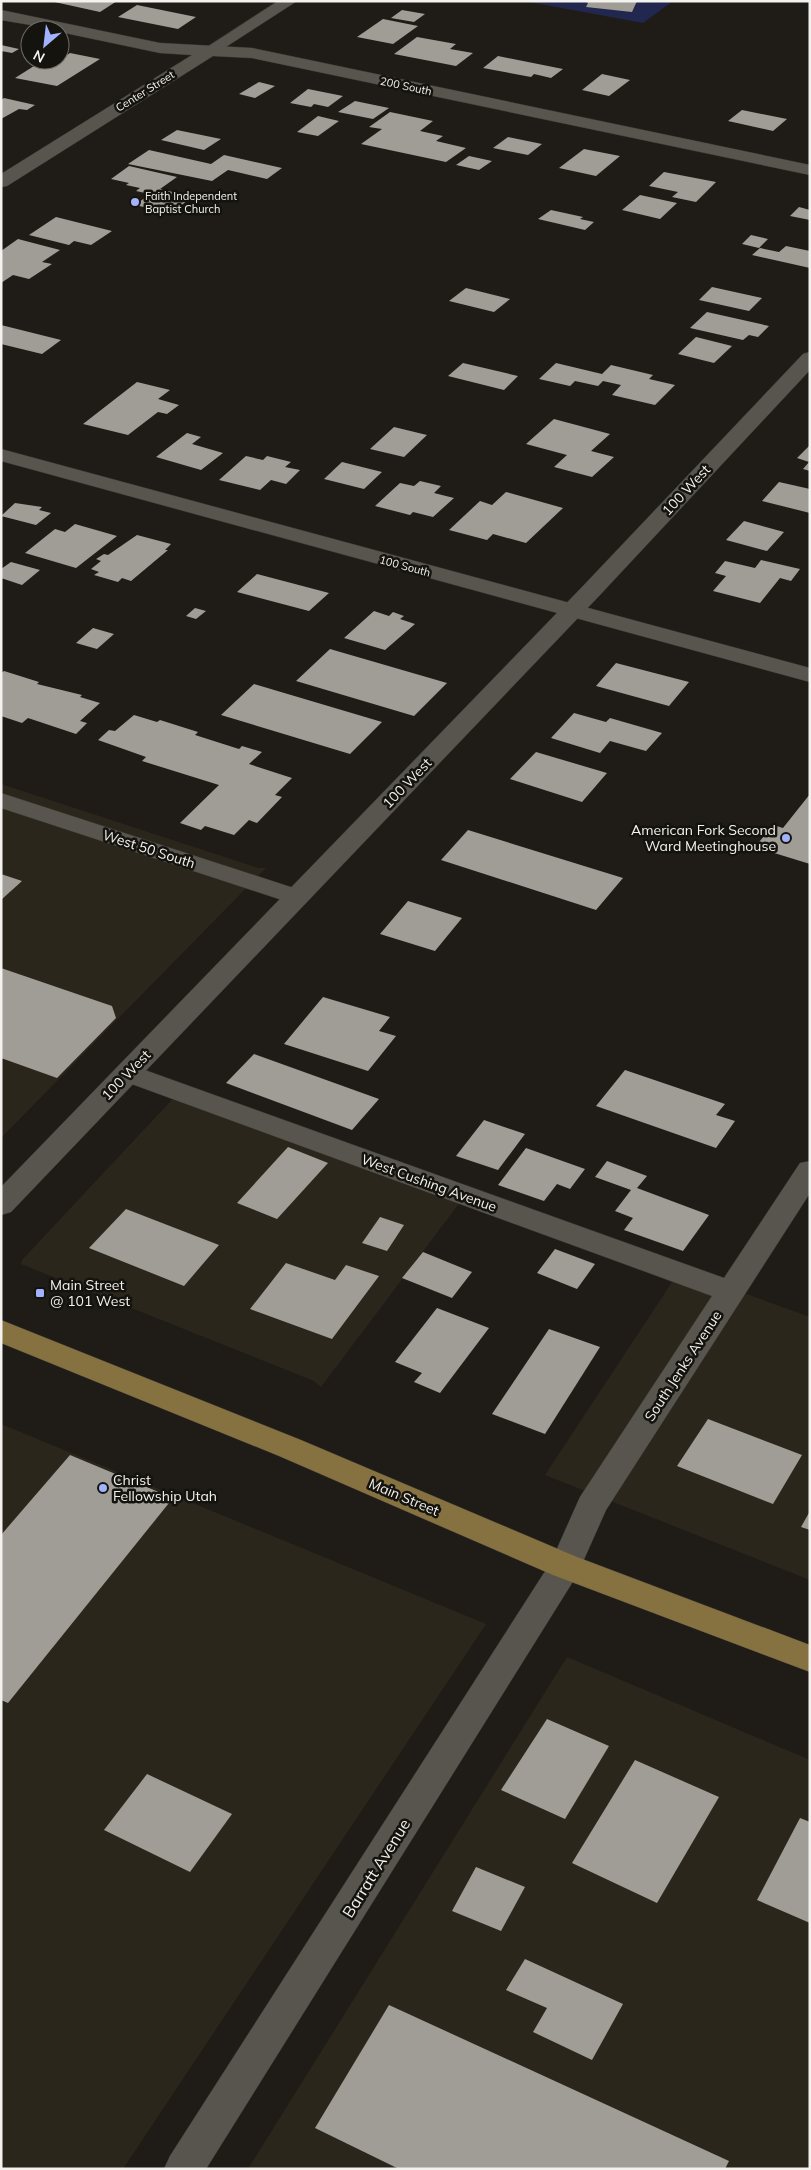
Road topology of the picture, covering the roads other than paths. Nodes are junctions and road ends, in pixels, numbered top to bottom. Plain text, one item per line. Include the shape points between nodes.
1 (289, 1) edge
2 (1, 15) edge
3 (209, 51) junction
4 (810, 170) edge
5 (1, 182) edge
6 (810, 358) edge
7 (1, 455) edge
8 (572, 610) junction
9 (810, 675) edge
10 (1, 800) edge
11 (297, 897) junction
12 (128, 1073) junction
13 (810, 1170) edge
14 (1, 1205) edge
15 (731, 1292) junction
16 (1, 1331) edge
17 (566, 1566) junction
18 (810, 1659) edge
19 (184, 2169) edge

1 - 3 street, Center Street
2 - 3 street, 200 South via 160,48
3 - 4 street, 200 South via 252,53
3 - 5 street, Center Street
6 - 8 street, 100 West
7 - 8 street, 100 South
8 - 9 street, 100 South
8 - 11 street, 100 West
10 - 11 street, West 50 South
11 - 12 street, 100 West
12 - 14 street, 100 West
12 - 15 street, West Cushing Avenue
13 - 15 street, South Jenks Avenue
15 - 17 street, South Jenks Avenue via 591,1506
16 - 17 main road, Main Street via 290,1448
17 - 18 main road, Main Street
17 - 19 street, Barratt Avenue

